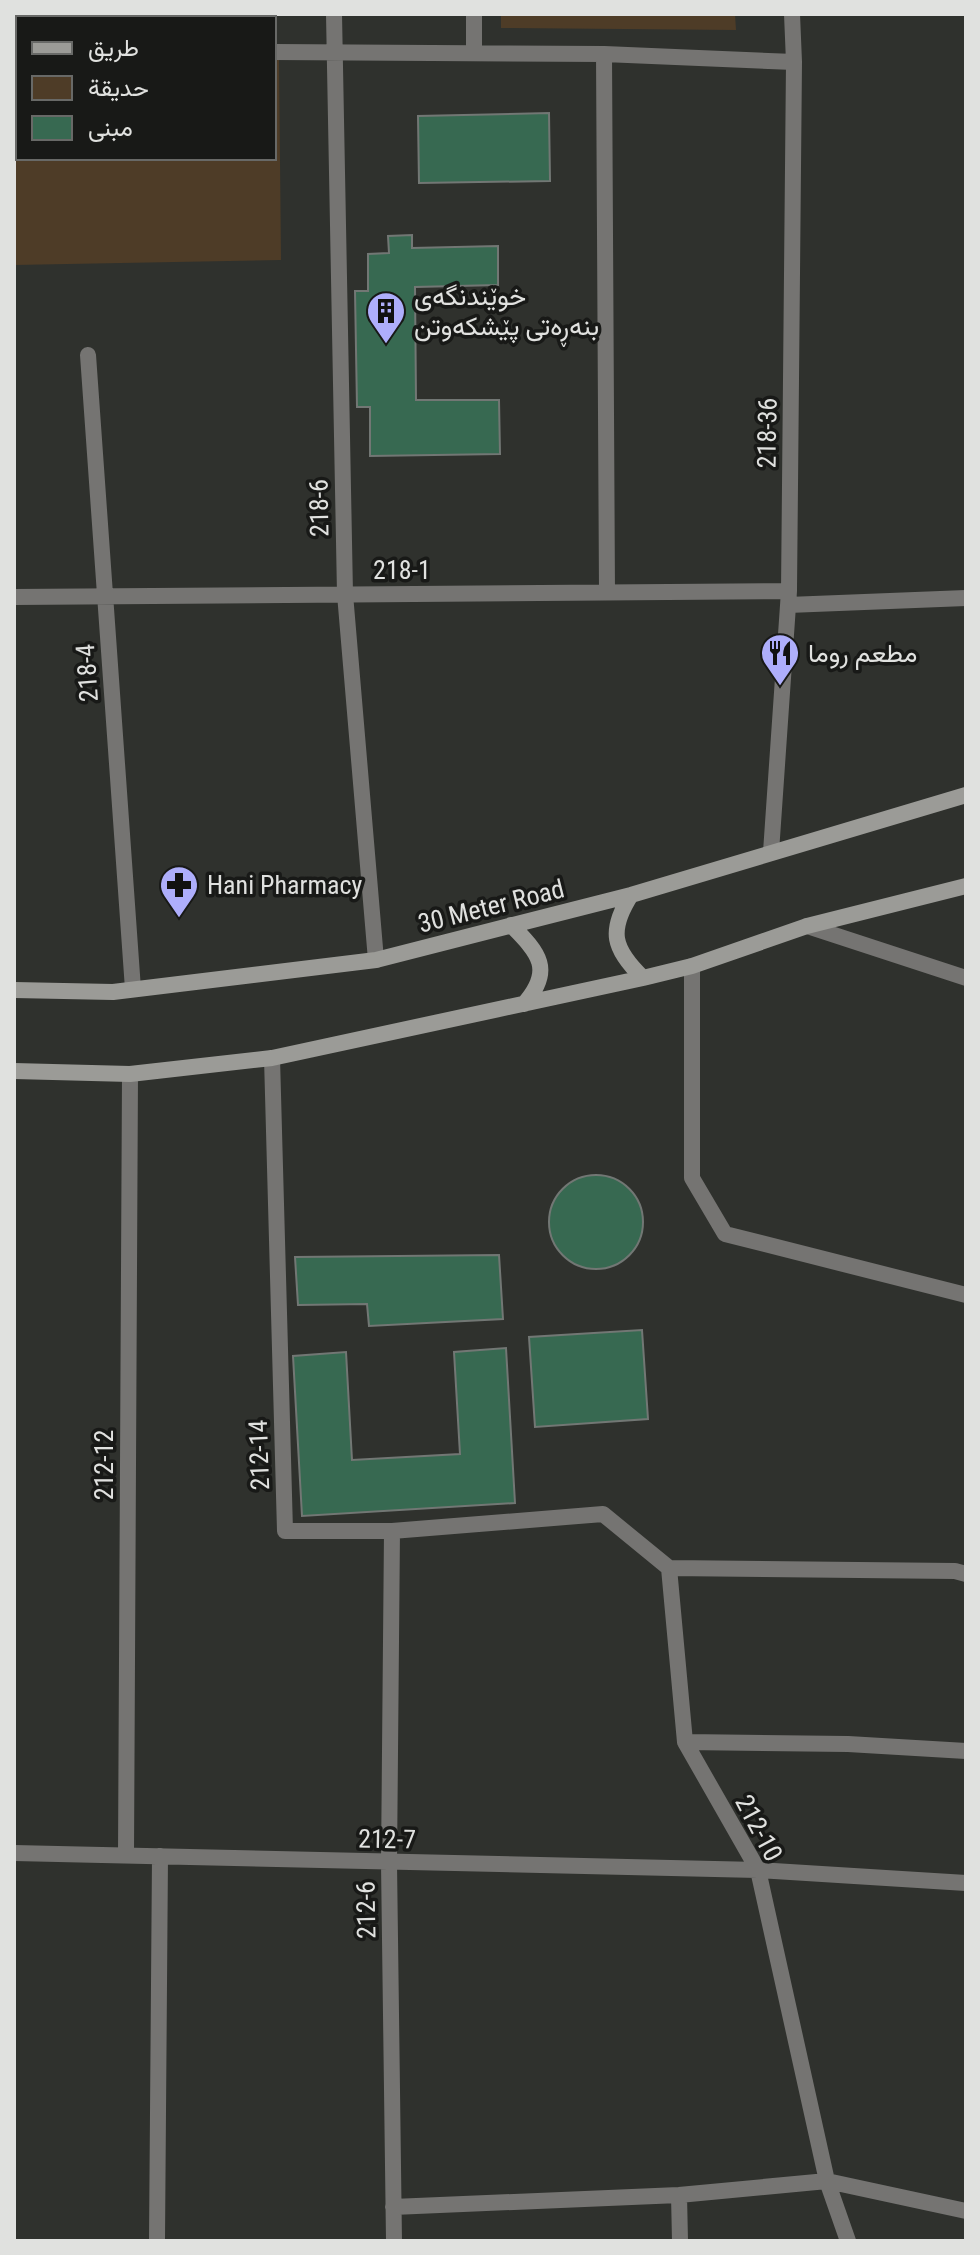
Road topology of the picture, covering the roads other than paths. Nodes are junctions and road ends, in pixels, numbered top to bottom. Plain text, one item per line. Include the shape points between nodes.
1 (334, 14) edge
2 (474, 14) edge
3 (792, 14) edge
4 (276, 52) edge
5 (474, 52) junction
6 (334, 54) junction
7 (604, 54) junction
8 (794, 62) junction
9 (88, 355) dead end
10 (607, 592) junction
11 (345, 594) junction
12 (106, 596) junction
13 (14, 597) edge
14 (789, 598) junction
15 (966, 598) edge
16 (966, 795) edge
17 (771, 852) junction
18 (966, 886) edge
19 (631, 895) junction
20 (511, 925) junction
21 (807, 926) junction
22 (376, 960) junction
23 (692, 966) junction
24 (643, 978) junction
25 (966, 978) edge
26 (133, 989) junction
27 (14, 990) edge
28 (524, 1004) junction
29 (272, 1058) junction
30 (14, 1071) edge
31 (130, 1074) junction
32 (966, 1295) edge
33 (392, 1531) junction
34 (669, 1568) junction
35 (966, 1574) edge
36 (685, 1742) junction
37 (966, 1751) edge
38 (14, 1853) edge
39 (126, 1855) junction
40 (160, 1856) junction
41 (389, 1863) junction
42 (758, 1870) junction
43 (966, 1883) edge
44 (827, 2181) junction
45 (679, 2195) junction
46 (393, 2207) junction
47 (966, 2211) edge
48 (157, 2241) edge
49 (394, 2241) edge
50 (680, 2241) edge
51 (848, 2241) edge

1 - 6 street, 218-6
2 - 5 street
3 - 8 street, 218-36
4 - 6 street
5 - 6 street
5 - 7 street
6 - 11 street, 218-6
7 - 8 street
7 - 10 street
8 - 14 street, 218-36
9 - 12 street, 218-4
10 - 11 street, 218-1
10 - 14 street, 218-1
11 - 12 street, 218-1
11 - 22 street, 218-6
12 - 13 street, 218-1
12 - 26 street, 218-4
14 - 15 street, 218-1
14 - 17 street, 218-36
16 - 17 main road, 30 Meter Road
17 - 19 main road, 30 Meter Road
18 - 21 main road
19 - 20 main road, 30 Meter Road
19 - 24 main road via 618,915 618,948
20 - 22 main road, 30 Meter Road
20 - 28 main road via 540,961 542,977
21 - 23 main road
21 - 25 street
22 - 26 main road, 30 Meter Road
23 - 24 main road
23 - 32 street via 692,1178 725,1234
24 - 28 main road
26 - 27 main road, 30 Meter Road
28 - 29 main road
29 - 31 main road
29 - 33 street, 212-14 via 285,1531
30 - 31 main road
31 - 39 street, 212-12
33 - 34 street, 212-14 via 603,1514
33 - 41 street, 212-6
34 - 35 street
34 - 36 street, 212-10
36 - 37 street
36 - 42 street, 212-10
38 - 39 street, 212-7
39 - 40 street, 212-7
40 - 41 street, 212-7
40 - 48 street
41 - 42 street, 212-7
41 - 46 street, 212-6
42 - 43 street, 212-7
42 - 44 street, 212-10
44 - 45 street
44 - 47 street
44 - 51 street, 212-10
45 - 46 street
45 - 50 street
46 - 49 street, 212-6

